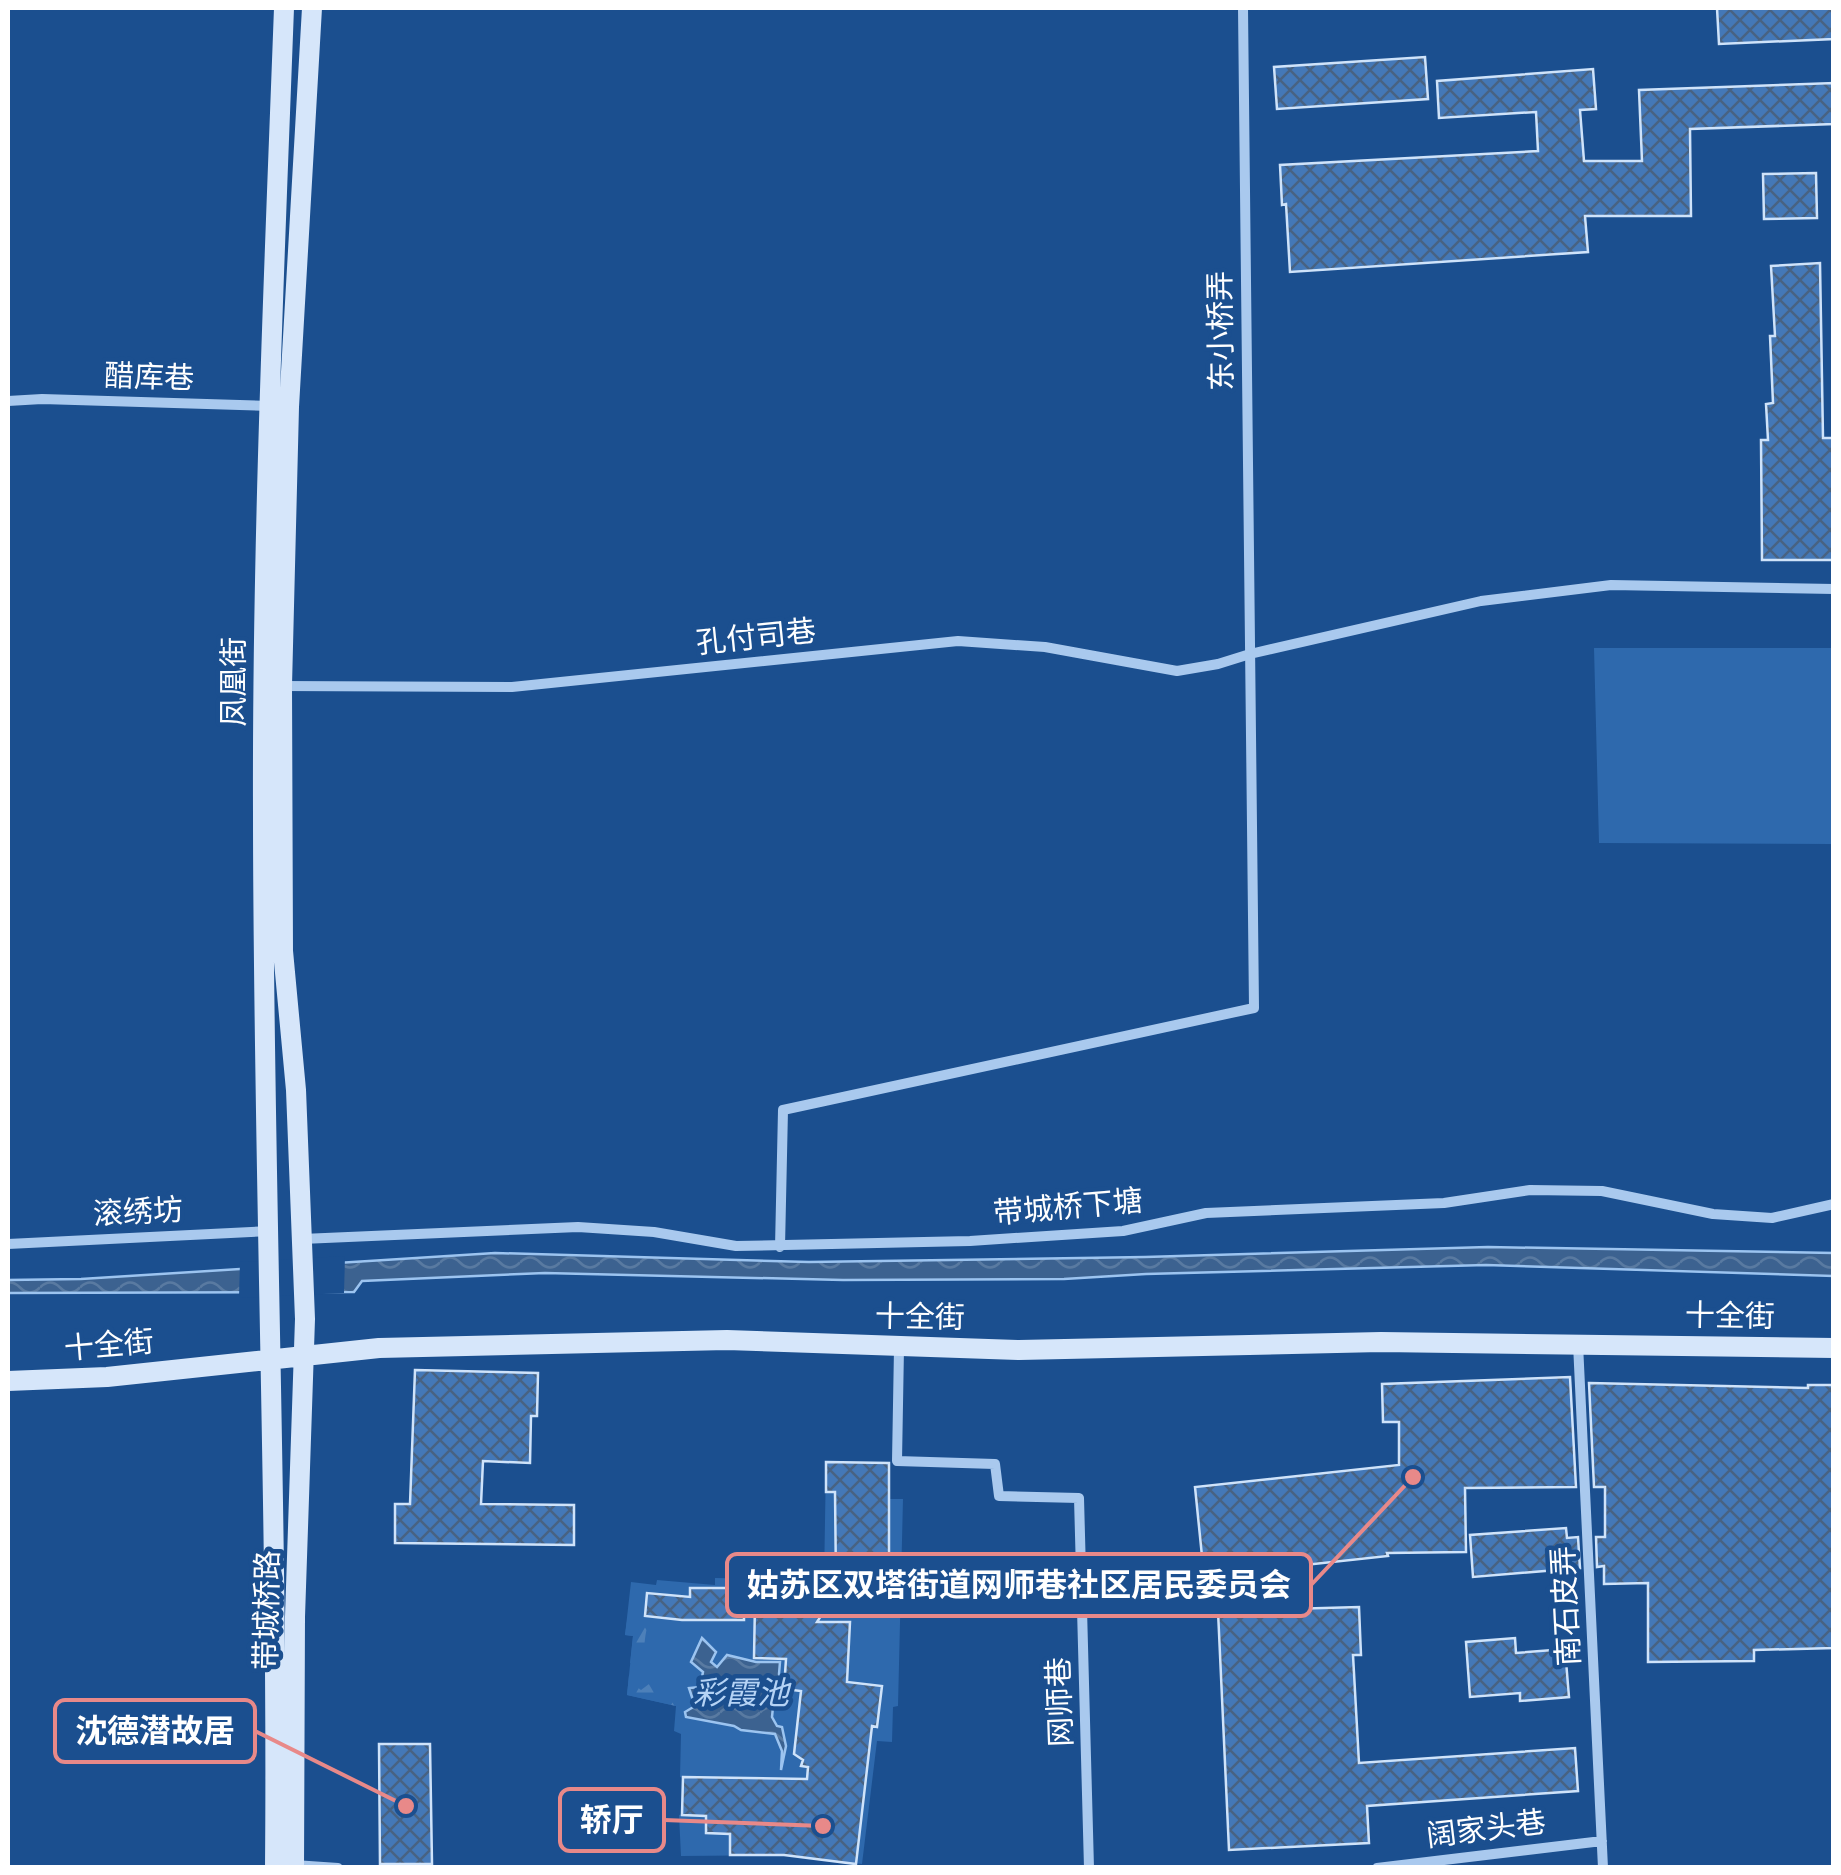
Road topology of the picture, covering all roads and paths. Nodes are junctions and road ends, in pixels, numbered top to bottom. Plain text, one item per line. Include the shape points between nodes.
1 (284, 8) edge
2 (312, 8) edge
3 (1243, 8) edge
4 (8, 401) edge
5 (279, 407) junction
6 (1834, 588) edge
7 (1250, 654) junction
8 (273, 686) junction
9 (1834, 1204) edge
10 (270, 1231) junction
11 (302, 1239) junction
12 (8, 1244) edge
13 (780, 1247) junction
14 (1578, 1343) junction
15 (899, 1348) junction
16 (1834, 1348) edge
17 (305, 1354) junction
18 (270, 1358) junction
19 (8, 1381) edge
20 (1602, 1840) junction
21 (284, 1866) edge
22 (338, 1868) edge
23 (1089, 1868) edge
24 (1377, 1868) edge
25 (1602, 1868) edge

1 - 5 main road, 凤凰街
2 - 5 main road, 凤凰街
3 - 7 street, 东小桥弄
4 - 5 street, 醋库巷
5 - 8 main road, 凤凰街
6 - 7 street, 孔付司巷 via 1611,585 1481,601
7 - 8 street, 孔付司巷 via 1177,671 1045,647 958,642 512,687
7 - 13 street, 东小桥弄 via 1254,1008 783,1110
8 - 10 main road, 凤凰街 via 264,951
8 - 11 main road, 凤凰街
9 - 13 street, 带城桥下塘 via 1772,1218 1602,1192 1530,1190 1444,1204 1206,1213 1123,1230
10 - 12 street, 滚绣坊
10 - 18 main road, 凤凰街
11 - 13 street, 带城桥下塘 via 578,1226
11 - 17 main road, 凤凰街
14 - 15 main road, 十全街
14 - 16 main road, 十全街
14 - 20 street, 南石皮弄
15 - 17 main road, 十全街 via 726,1340
15 - 23 street, 网师巷 via 897,1461 995,1464 999,1496 1079,1498
17 - 18 main road, 十全街
17 - 21 main road, 带城桥路
18 - 19 main road, 十全街
18 - 21 main road, 带城桥路
20 - 24 street, 阔家头巷
20 - 25 street, 南石皮弄
21 - 22 street

